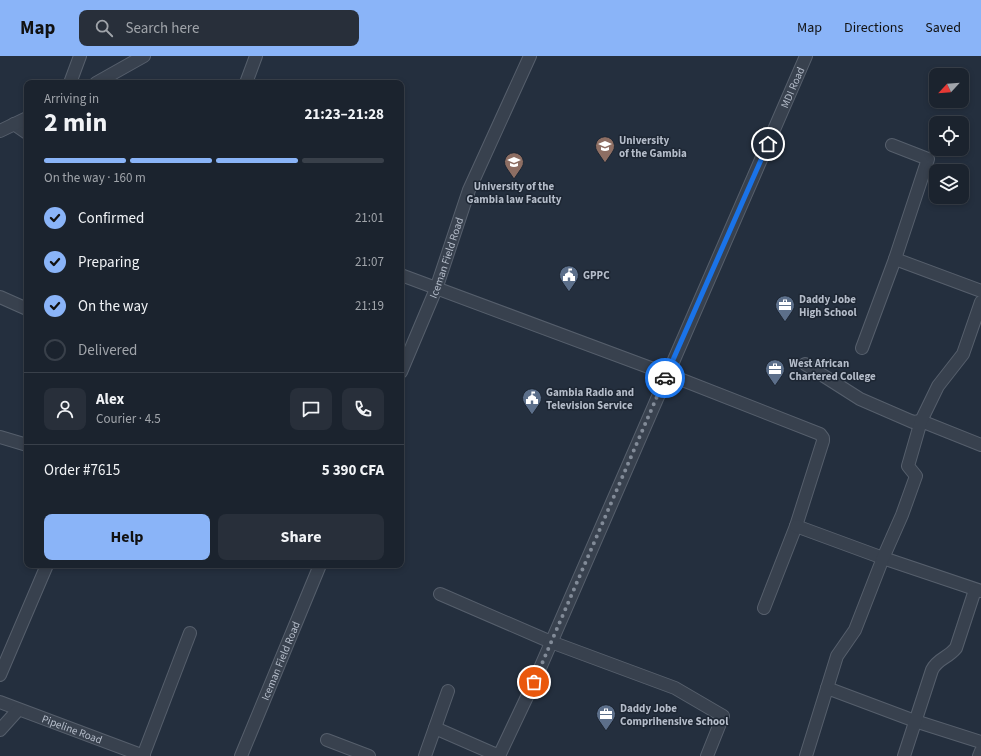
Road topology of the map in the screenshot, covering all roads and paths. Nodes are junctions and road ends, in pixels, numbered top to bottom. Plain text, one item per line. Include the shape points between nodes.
1 (80, 56) edge
2 (144, 56) edge
3 (256, 56) edge
4 (530, 56) edge
5 (806, 56) edge
6 (71, 80) edge
7 (101, 80) edge
8 (247, 80) edge
9 (24, 119) edge
10 (14, 124) junction
11 (0, 131) edge
12 (24, 131) edge
13 (892, 145) dead end
14 (895, 259) junction
15 (404, 276) edge
16 (436, 289) junction
17 (981, 291) edge
18 (0, 297) edge
19 (981, 302) edge
20 (24, 308) edge
21 (862, 348) dead end
22 (805, 364) dead end
23 (404, 365) edge
24 (667, 374) junction
25 (921, 421) junction
26 (0, 437) edge
27 (24, 444) edge
28 (981, 444) edge
29 (796, 526) junction
30 (883, 558) junction
31 (46, 568) edge
32 (319, 568) edge
33 (978, 590) edge
34 (440, 594) dead end
35 (764, 608) dead end
36 (190, 633) dead end
37 (551, 642) junction
38 (0, 675) edge
39 (827, 688) junction
40 (448, 690) dead end
41 (0, 702) edge
42 (18, 710) junction
43 (915, 721) junction
44 (435, 728) junction
45 (0, 730) edge
46 (328, 740) dead end
47 (981, 742) edge
48 (981, 751) edge
49 (144, 756) edge
50 (240, 756) edge
51 (369, 756) edge
52 (425, 756) edge
53 (500, 756) edge
54 (707, 756) edge
55 (806, 756) edge
56 (904, 756) edge
57 (979, 756) edge

1 - 6 street
2 - 7 street
3 - 8 street
4 - 16 street, Iceman Field Road via 469,190
5 - 24 street, MDI Road
9 - 10 street
10 - 11 street
10 - 12 street
13 - 14 street via 928,159
14 - 17 street
14 - 21 street
15 - 16 street
16 - 23 street, Iceman Field Road
16 - 24 street
18 - 20 street
19 - 25 street via 963,354 938,386
22 - 25 street via 860,399 913,422
24 - 29 street via 820,434 823,441
24 - 37 street, MDI Road
25 - 28 street
25 - 30 street via 908,466 916,476
26 - 27 street
29 - 30 street
29 - 35 street
30 - 33 street
30 - 39 street via 855,630 837,656
31 - 38 street
32 - 50 street, Iceman Field Road
33 - 43 street via 956,648 950,655 935,663
34 - 37 street
36 - 49 street
37 - 53 street, MDI Road
37 - 54 street via 675,688 723,716
39 - 43 street
39 - 55 street
40 - 44 street
41 - 42 street, Pipeline Road
42 - 45 street
42 - 49 street, Pipeline Road
43 - 47 street
43 - 56 street
44 - 52 street
44 - 53 street
46 - 51 street
48 - 57 street

